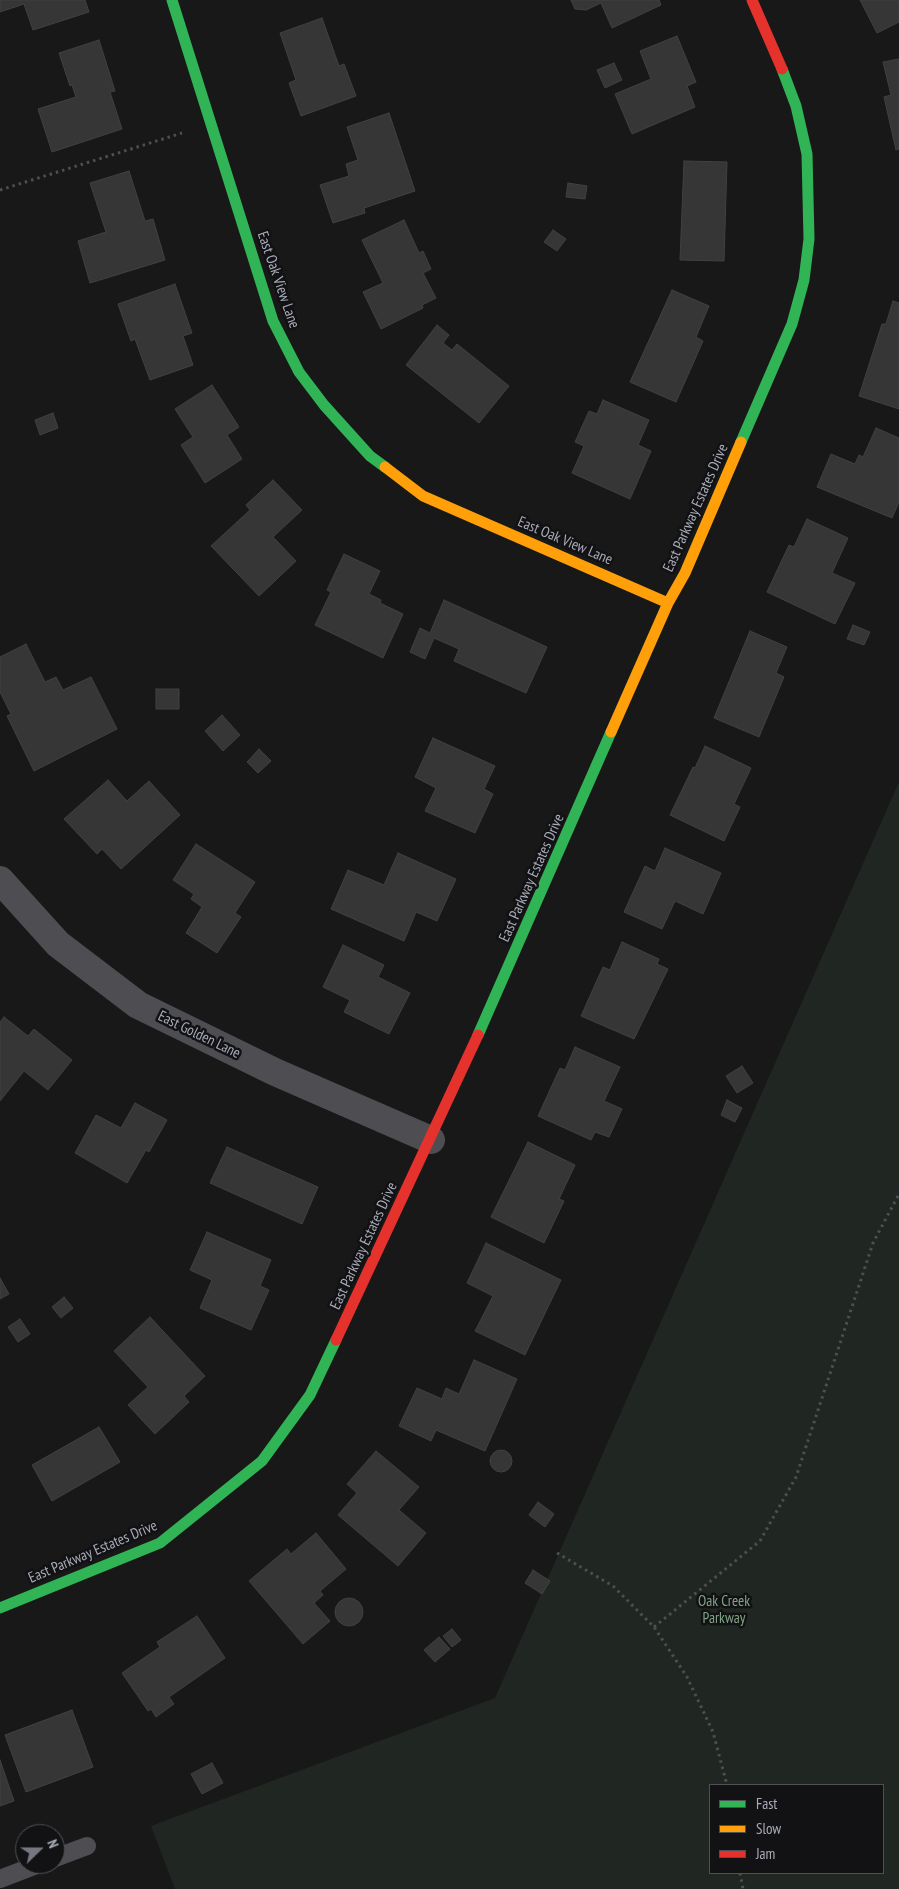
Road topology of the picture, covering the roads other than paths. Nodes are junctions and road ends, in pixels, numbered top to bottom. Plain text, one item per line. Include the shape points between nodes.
1 (172, 0) edge
2 (752, 0) edge
3 (668, 603) junction
4 (0, 880) edge
5 (431, 1140) junction
6 (0, 1608) edge
7 (87, 1846) dead end
8 (65, 1854) edge
9 (15, 1873) edge
10 (0, 1879) edge

1 - 3 street, East Oak View Lane via 273,321 299,372 324,405 370,456 423,496
2 - 3 street, East Parkway Estates Drive via 796,106 808,154 809,239 804,280 792,324 685,573
3 - 5 street, East Parkway Estates Drive
4 - 5 street, East Golden Lane via 58,944 138,1005 275,1072
5 - 6 street, East Parkway Estates Drive via 310,1395 262,1461 160,1543
7 - 8 lane
9 - 10 lane

